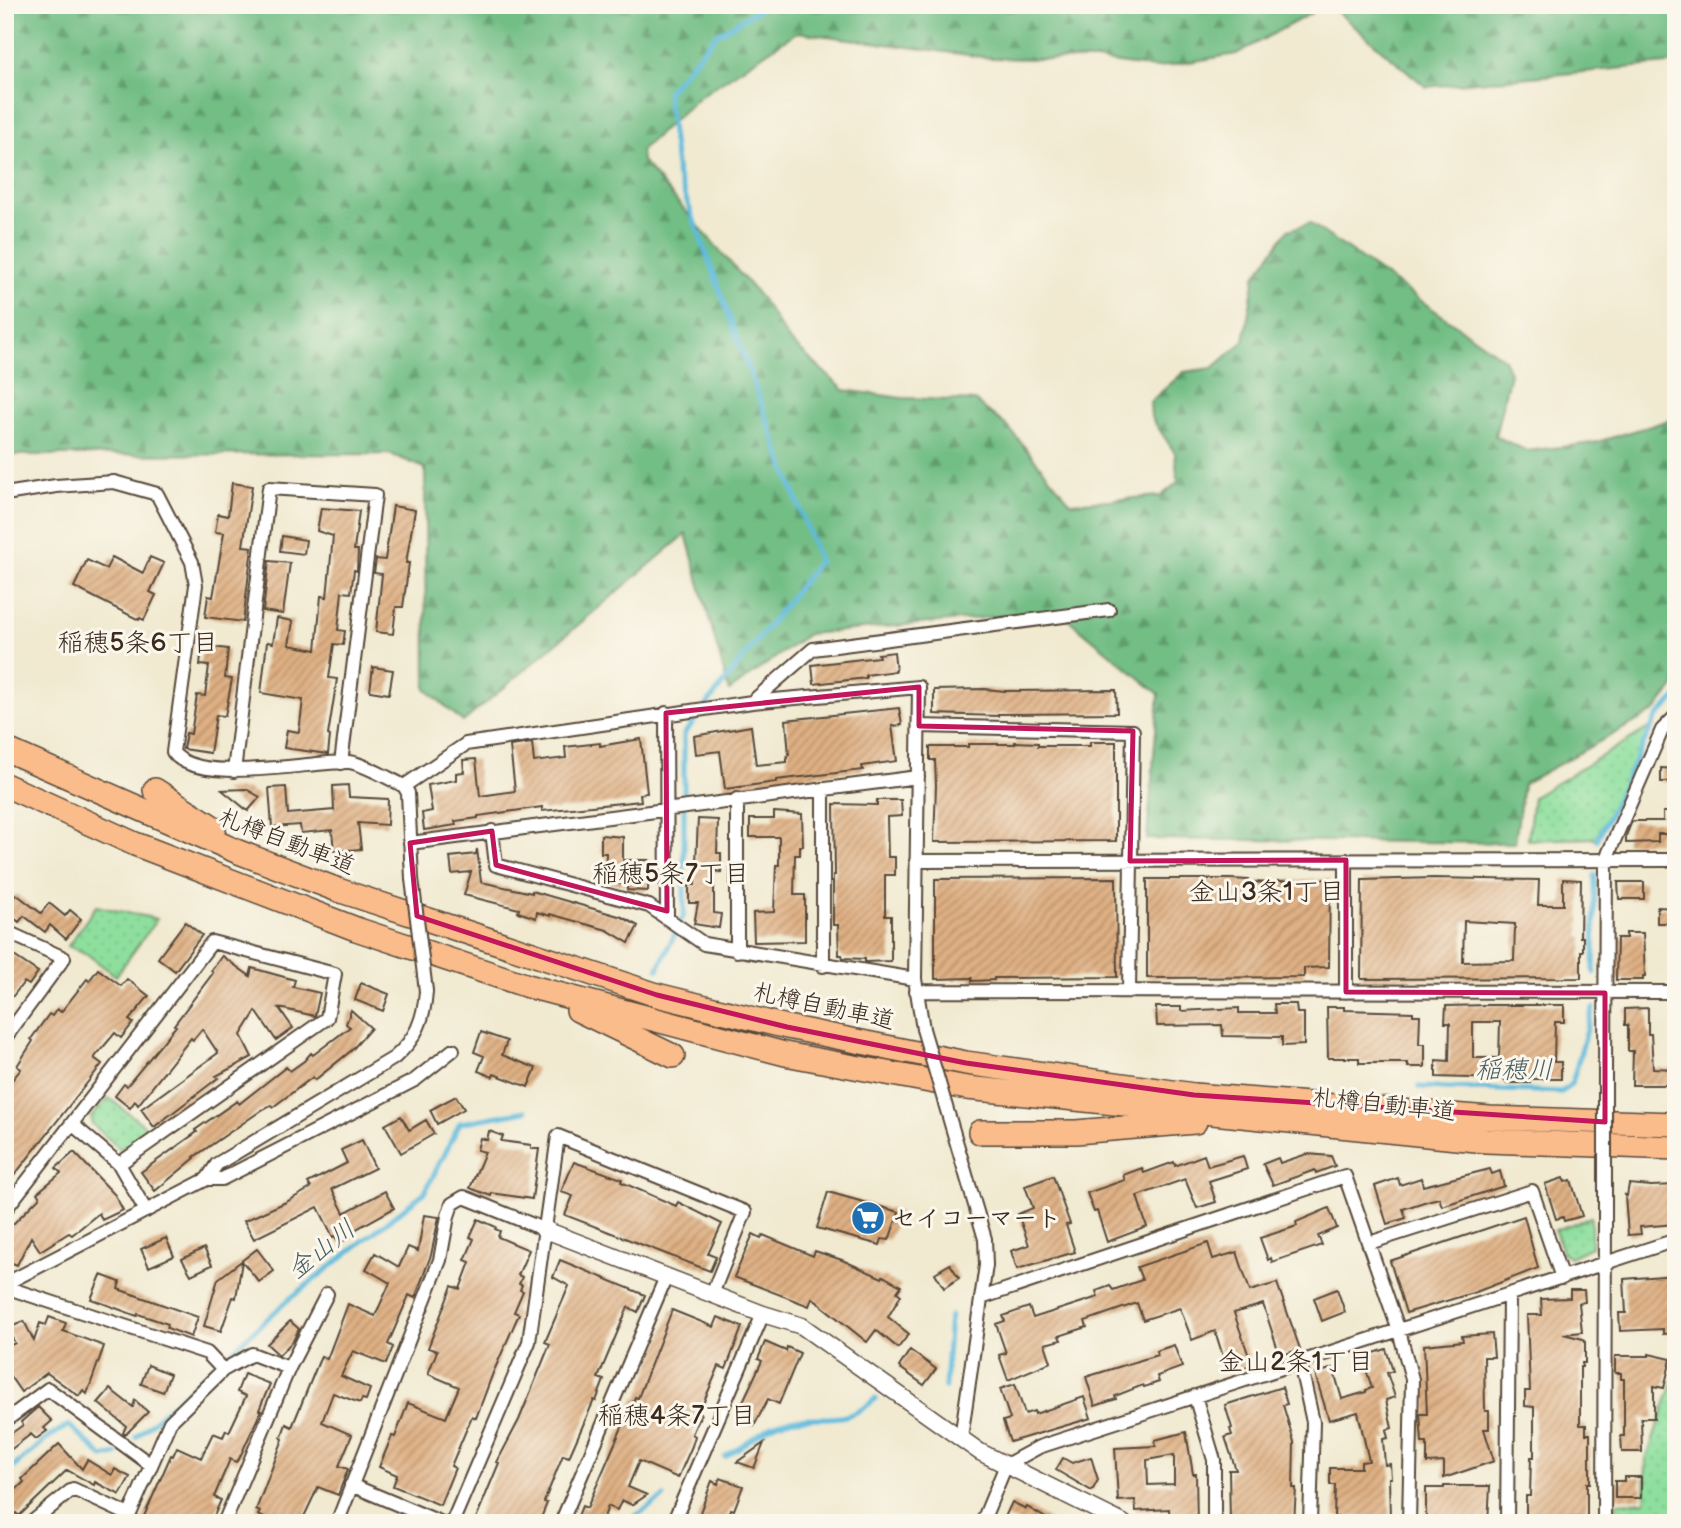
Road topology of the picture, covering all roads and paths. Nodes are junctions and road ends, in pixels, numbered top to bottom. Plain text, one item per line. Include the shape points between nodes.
1 (5, 494) edge
2 (1109, 610) dead end
3 (752, 702) junction
4 (666, 713) junction
5 (1676, 716) edge
6 (919, 726) junction
7 (1662, 730) junction
8 (1676, 730) edge
9 (5, 749) edge
10 (341, 763) junction
11 (234, 771) junction
12 (918, 776) junction
13 (5, 785) edge
14 (404, 786) junction
15 (823, 789) junction
16 (155, 790) dead end
17 (737, 799) junction
18 (670, 809) junction
19 (492, 831) junction
20 (411, 843) junction
21 (1606, 859) junction
22 (1676, 859) edge
23 (1130, 860) junction
24 (1346, 860) junction
25 (916, 861) junction
26 (271, 864) junction
27 (668, 919) junction
28 (5, 931) edge
29 (737, 951) junction
30 (823, 966) junction
31 (915, 985) junction
32 (528, 986) junction
33 (1129, 991) junction
34 (1346, 992) junction
35 (1676, 992) edge
36 (1605, 993) junction
37 (5, 1038) edge
38 (453, 1050) dead end
39 (673, 1056) dead end
40 (1251, 1117) junction
41 (72, 1124) junction
42 (1676, 1124) edge
43 (980, 1132) dead end
44 (1676, 1148) edge
45 (119, 1164) junction
46 (207, 1179) junction
47 (5, 1210) edge
48 (146, 1211) junction
49 (543, 1229) junction
50 (1676, 1240) edge
51 (1369, 1243) junction
52 (1605, 1264) junction
53 (666, 1277) junction
54 (1562, 1278) junction
55 (5, 1286) edge
56 (327, 1294) dead end
57 (712, 1294) junction
58 (1509, 1295) junction
59 (981, 1298) junction
60 (763, 1314) junction
61 (1399, 1331) junction
62 (1300, 1363) junction
63 (289, 1368) junction
64 (223, 1370) junction
65 (1195, 1396) junction
66 (5, 1421) edge
67 (961, 1438) junction
68 (151, 1465) junction
69 (1006, 1465) junction
70 (351, 1485) junction
71 (1101, 1518) edge
72 (127, 1519) edge
73 (986, 1521) edge
74 (31, 1523) edge
75 (224, 1523) edge
76 (337, 1523) edge
77 (442, 1523) edge
78 (452, 1523) edge
79 (561, 1523) edge
80 (673, 1523) edge
81 (1123, 1523) edge
82 (1214, 1523) edge
83 (1310, 1523) edge
84 (1409, 1523) edge
85 (1507, 1523) edge
86 (1604, 1523) edge

1 - 11 street via 114,482 161,498 192,562 196,585 173,752 183,762
2 - 3 street via 813,649
3 - 4 street
3 - 6 street via 919,687
4 - 14 street via 466,744
4 - 18 street
5 - 7 street
6 - 12 street
6 - 23 street via 1133,731
7 - 8 street
7 - 21 street
9 - 26 highway, 札樽自動車道
10 - 11 street
10 - 11 street via 375,495 269,488
10 - 14 street via 351,762
12 - 15 street
12 - 25 street
13 - 32 highway, 札樽自動車道 via 135,844 343,924
14 - 20 street
15 - 17 street
15 - 30 street
16 - 26 highway
17 - 18 street
17 - 29 street
18 - 19 street
18 - 27 street
19 - 20 street
19 - 27 street via 496,865 649,906
20 - 46 street, bridge via 426,991 417,1033 394,1058 218,1164
21 - 22 street
21 - 24 street
21 - 36 street
23 - 24 street
23 - 25 street
23 - 33 street
24 - 34 street
25 - 31 street
26 - 42 highway, 札樽自動車道 via 657,995 966,1063 1194,1095 1490,1118
27 - 29 street via 704,944
28 - 37 street via 65,958
29 - 30 street
30 - 31 street
31 - 33 street
31 - 59 street, bridge via 922,1029 985,1239
32 - 39 highway
32 - 40 highway, 札樽自動車道 via 785,1054 954,1085
33 - 34 street
34 - 36 street
35 - 36 street
36 - 52 street, bridge
38 - 46 street via 415,1080 357,1111 222,1180
40 - 43 highway via 1076,1132
40 - 44 highway, 札樽自動車道 via 1486,1141
41 - 45 street
41 - 45 street via 212,943 335,974 327,1018
41 - 47 street
45 - 48 street
46 - 48 street
48 - 55 street
49 - 53 street
49 - 57 street via 558,1136 745,1212
49 - 70 street via 464,1197 452,1203 440,1260
49 - 78 street via 529,1342
50 - 52 street
51 - 54 street via 1532,1191
51 - 59 street via 1345,1176
51 - 61 street
52 - 54 street
52 - 86 street
53 - 57 street
53 - 79 street
54 - 58 street
55 - 64 street via 207,1353
56 - 63 street
57 - 60 street
58 - 61 street
58 - 85 street
59 - 67 street
60 - 67 street via 802,1326
60 - 80 street
61 - 62 street
61 - 84 street via 1412,1379
62 - 65 street
62 - 83 street via 1313,1422
63 - 64 street via 252,1354
63 - 75 street
64 - 68 street via 170,1422
65 - 69 street via 1039,1447
65 - 82 street via 1214,1460
66 - 68 street via 48,1390
67 - 69 street
68 - 72 street
69 - 71 street
69 - 73 street
70 - 76 street
70 - 77 street
71 - 81 street
72 - 74 street via 73,1489

